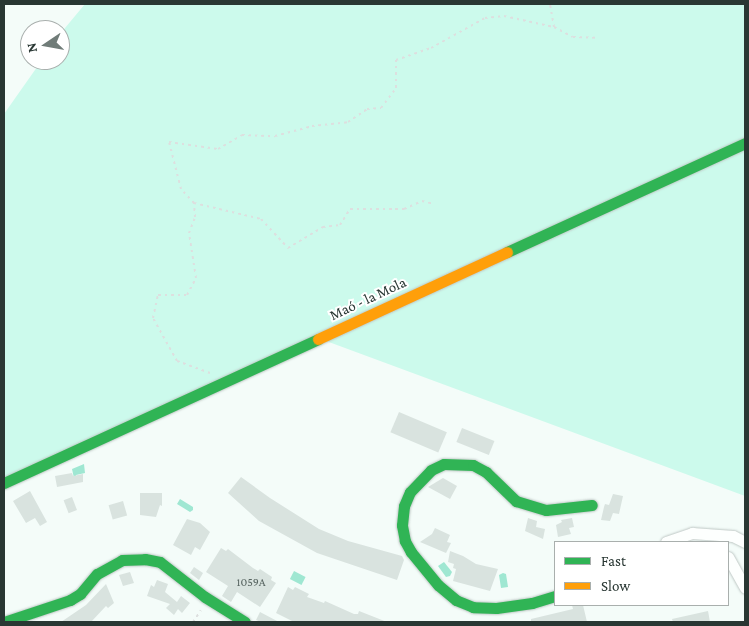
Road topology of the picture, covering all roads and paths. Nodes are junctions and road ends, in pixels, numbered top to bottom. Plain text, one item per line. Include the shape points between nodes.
1 (550, 4) edge
2 (554, 26) junction
3 (597, 38) dead end
4 (745, 143) edge
5 (194, 203) junction
6 (434, 204) dead end
7 (222, 383) junction
8 (4, 482) edge
9 (592, 505) dead end
10 (717, 538) edge
11 (669, 541) edge
12 (745, 542) edge
13 (729, 559) edge
14 (745, 588) edge
15 (554, 596) edge
16 (4, 622) edge
17 (245, 622) edge

1 - 2 path
2 - 3 path via 573,37
2 - 5 path via 504,16 485,18 431,48 396,60 396,88 381,108 367,109 348,122 312,126 275,136 242,135 218,150 169,142 181,189
4 - 7 street, Maó - la Mola
5 - 6 path via 261,219 288,248 323,228 340,225 350,210 404,209 422,201
5 - 7 path via 195,217 189,233 196,278 187,294 158,296 153,318 177,361 208,371
7 - 8 street, Maó - la Mola
9 - 15 street via 546,510 530,506 516,501 486,472 473,465 444,464 431,470 410,492 404,506 402,526 411,552 438,585 456,600 473,607 496,608
10 - 11 street via 692,533
10 - 12 street via 733,536
13 - 14 street
16 - 17 street via 70,600 80,594 97,574 122,560 145,559 160,562 205,598

